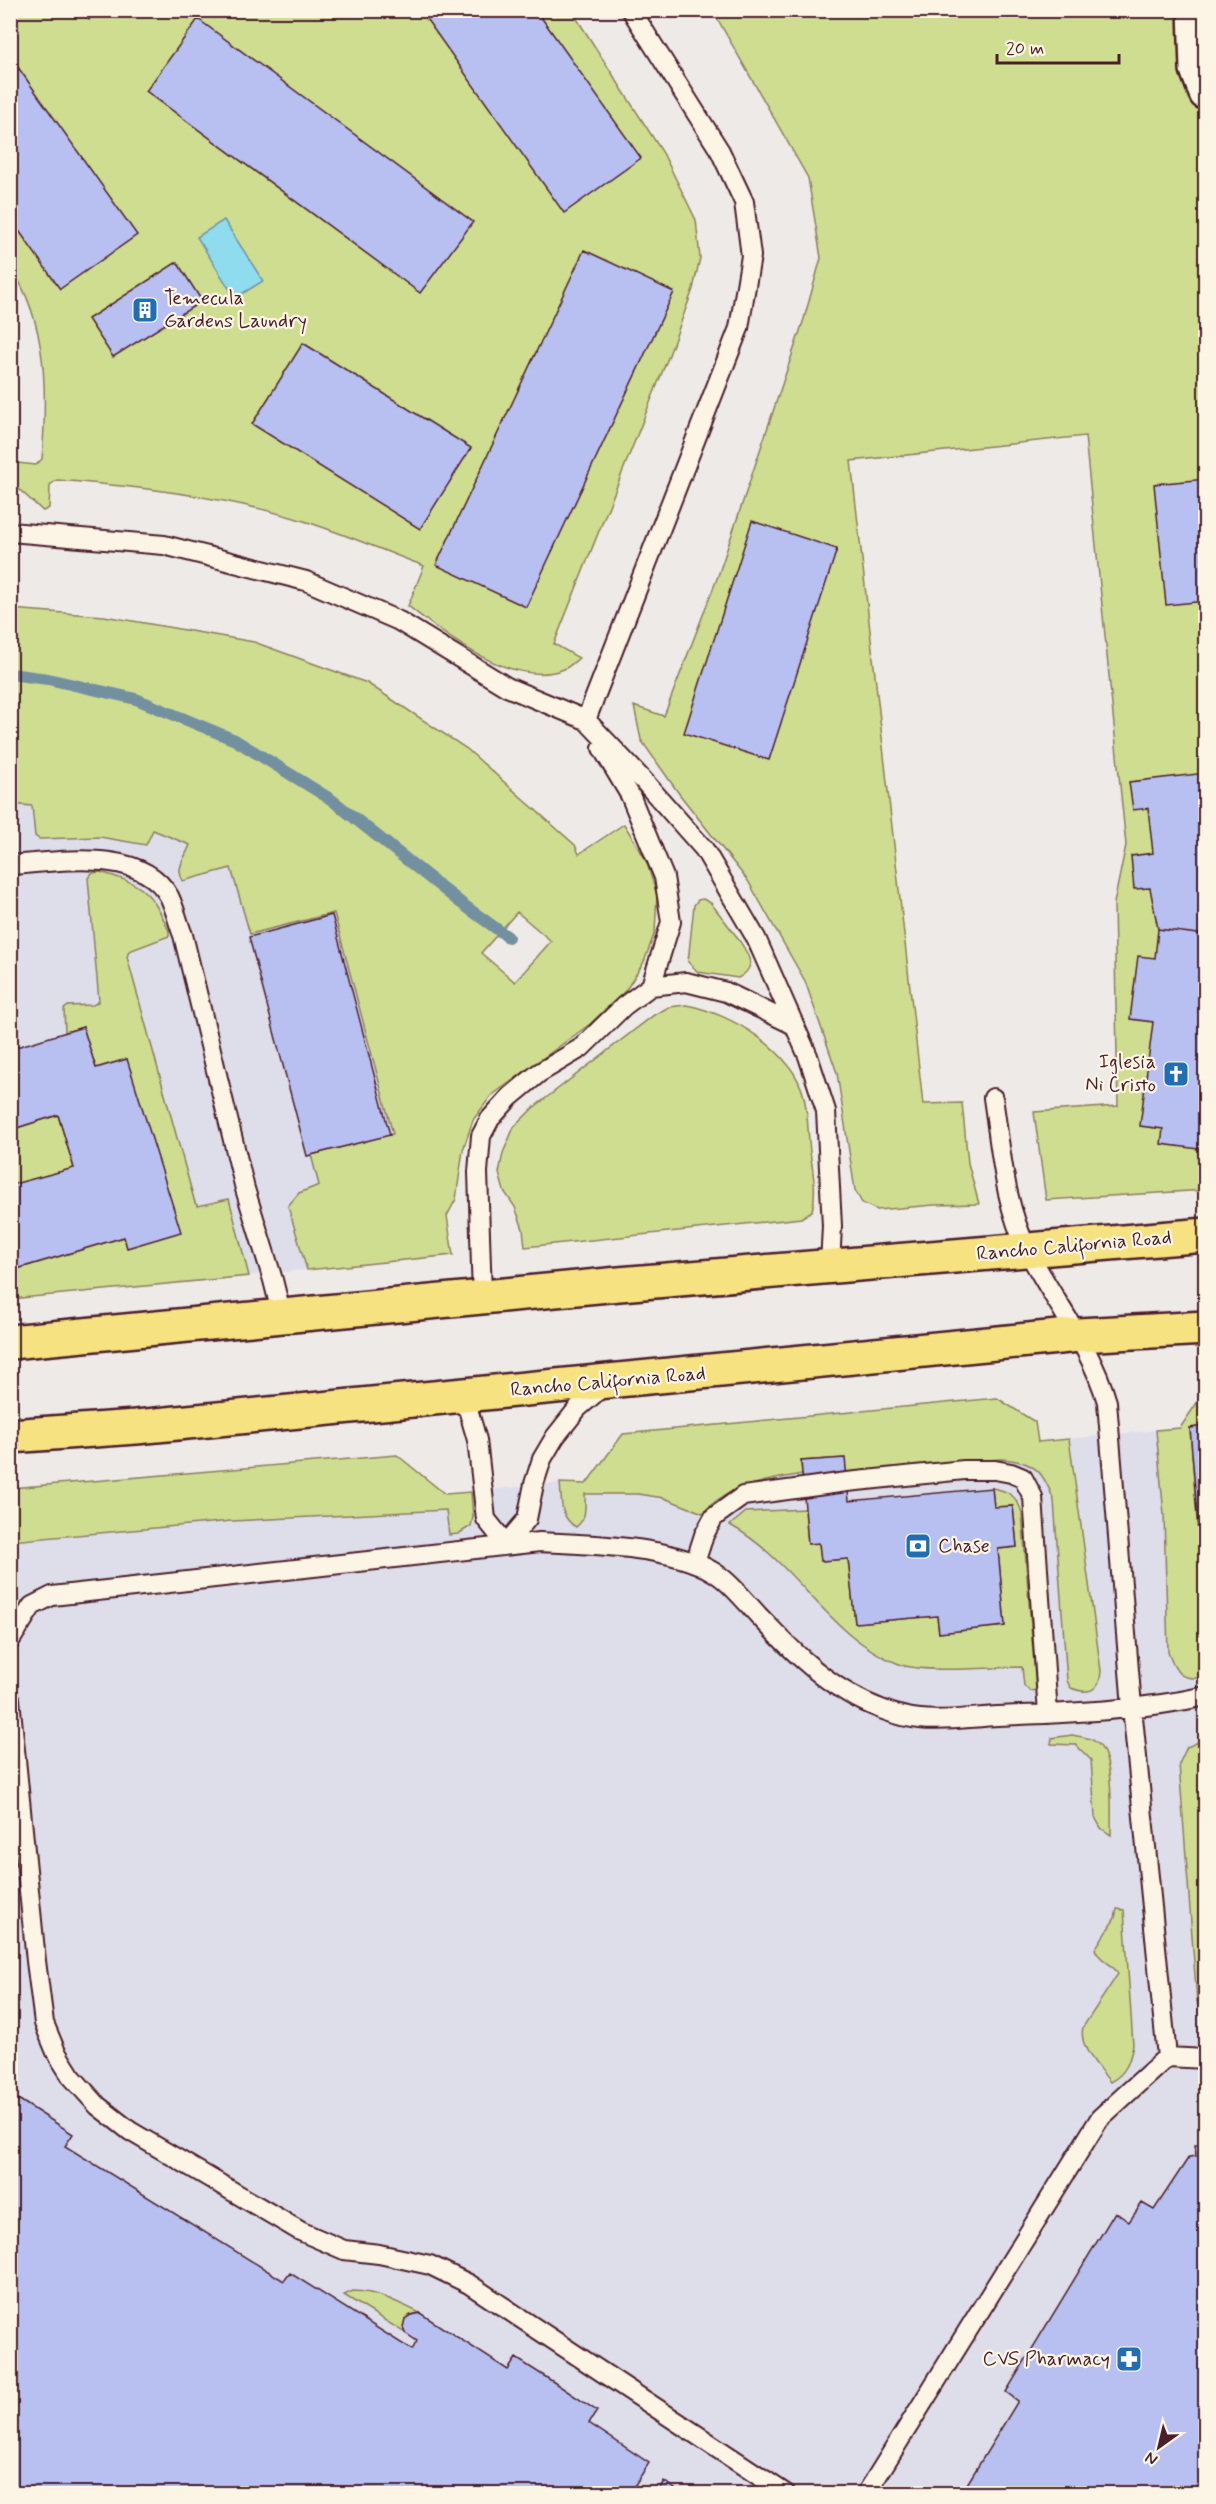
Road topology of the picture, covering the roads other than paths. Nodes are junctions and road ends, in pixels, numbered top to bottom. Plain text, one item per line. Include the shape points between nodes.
1 (631, 10) edge
2 (1195, 10) edge
3 (1206, 93) edge
4 (10, 532) edge
5 (586, 720) junction
6 (10, 865) edge
7 (651, 986) junction
8 (794, 1025) junction
9 (993, 1098) dead end
10 (1206, 1235) edge
11 (1028, 1251) junction
12 (830, 1266) junction
13 (482, 1297) junction
14 (282, 1316) junction
15 (1206, 1328) edge
16 (1078, 1335) junction
17 (10, 1342) edge
18 (609, 1382) junction
19 (453, 1396) junction
20 (10, 1436) edge
21 (506, 1545) junction
22 (695, 1563) junction
23 (10, 1641) edge
24 (1206, 1696) edge
25 (10, 1699) edge
26 (1132, 1707) junction
27 (1048, 1714) junction
28 (1167, 2057) junction
29 (1206, 2059) edge
30 (786, 2493) edge
31 (866, 2493) edge

1 - 5 lane via 720,151 744,202 751,256 739,328
2 - 3 street via 1197,69
4 - 5 lane via 164,545 306,581 399,621 507,687
5 - 7 lane via 630,795 664,877 670,922
5 - 8 lane via 704,849 756,938
6 - 14 lane via 102,859 127,864 149,875 168,895 183,935 245,1189
7 - 8 lane via 686,982 726,992
7 - 13 lane via 581,1048 539,1073 490,1119 481,1136 478,1172
8 - 12 lane via 826,1111 832,1226
9 - 11 lane via 1012,1214
10 - 11 main road, Rancho California Road
11 - 12 main road, Rancho California Road
11 - 16 lane
12 - 13 main road, Rancho California Road
13 - 14 main road, Rancho California Road
14 - 17 main road, Rancho California Road
15 - 16 main road, Rancho California Road
16 - 18 main road, Rancho California Road
16 - 26 lane via 1100,1377 1107,1402
18 - 19 main road, Rancho California Road
18 - 21 lane via 578,1408 555,1437 540,1467 527,1520
19 - 20 main road, Rancho California Road
19 - 21 lane via 468,1409 477,1440 486,1519
21 - 22 lane via 540,1542 608,1547 665,1554
21 - 23 lane via 52,1596 32,1605
22 - 27 lane via 720,1577 820,1675 884,1710 920,1719
22 - 27 lane via 714,1517 743,1496 964,1470 995,1470 1023,1478 1033,1497
24 - 26 lane
25 - 30 lane via 44,2023 71,2076 98,2106 130,2131 300,2231 344,2250 430,2265 469,2284
26 - 27 lane
26 - 28 lane
28 - 29 lane
28 - 31 lane via 1100,2118

